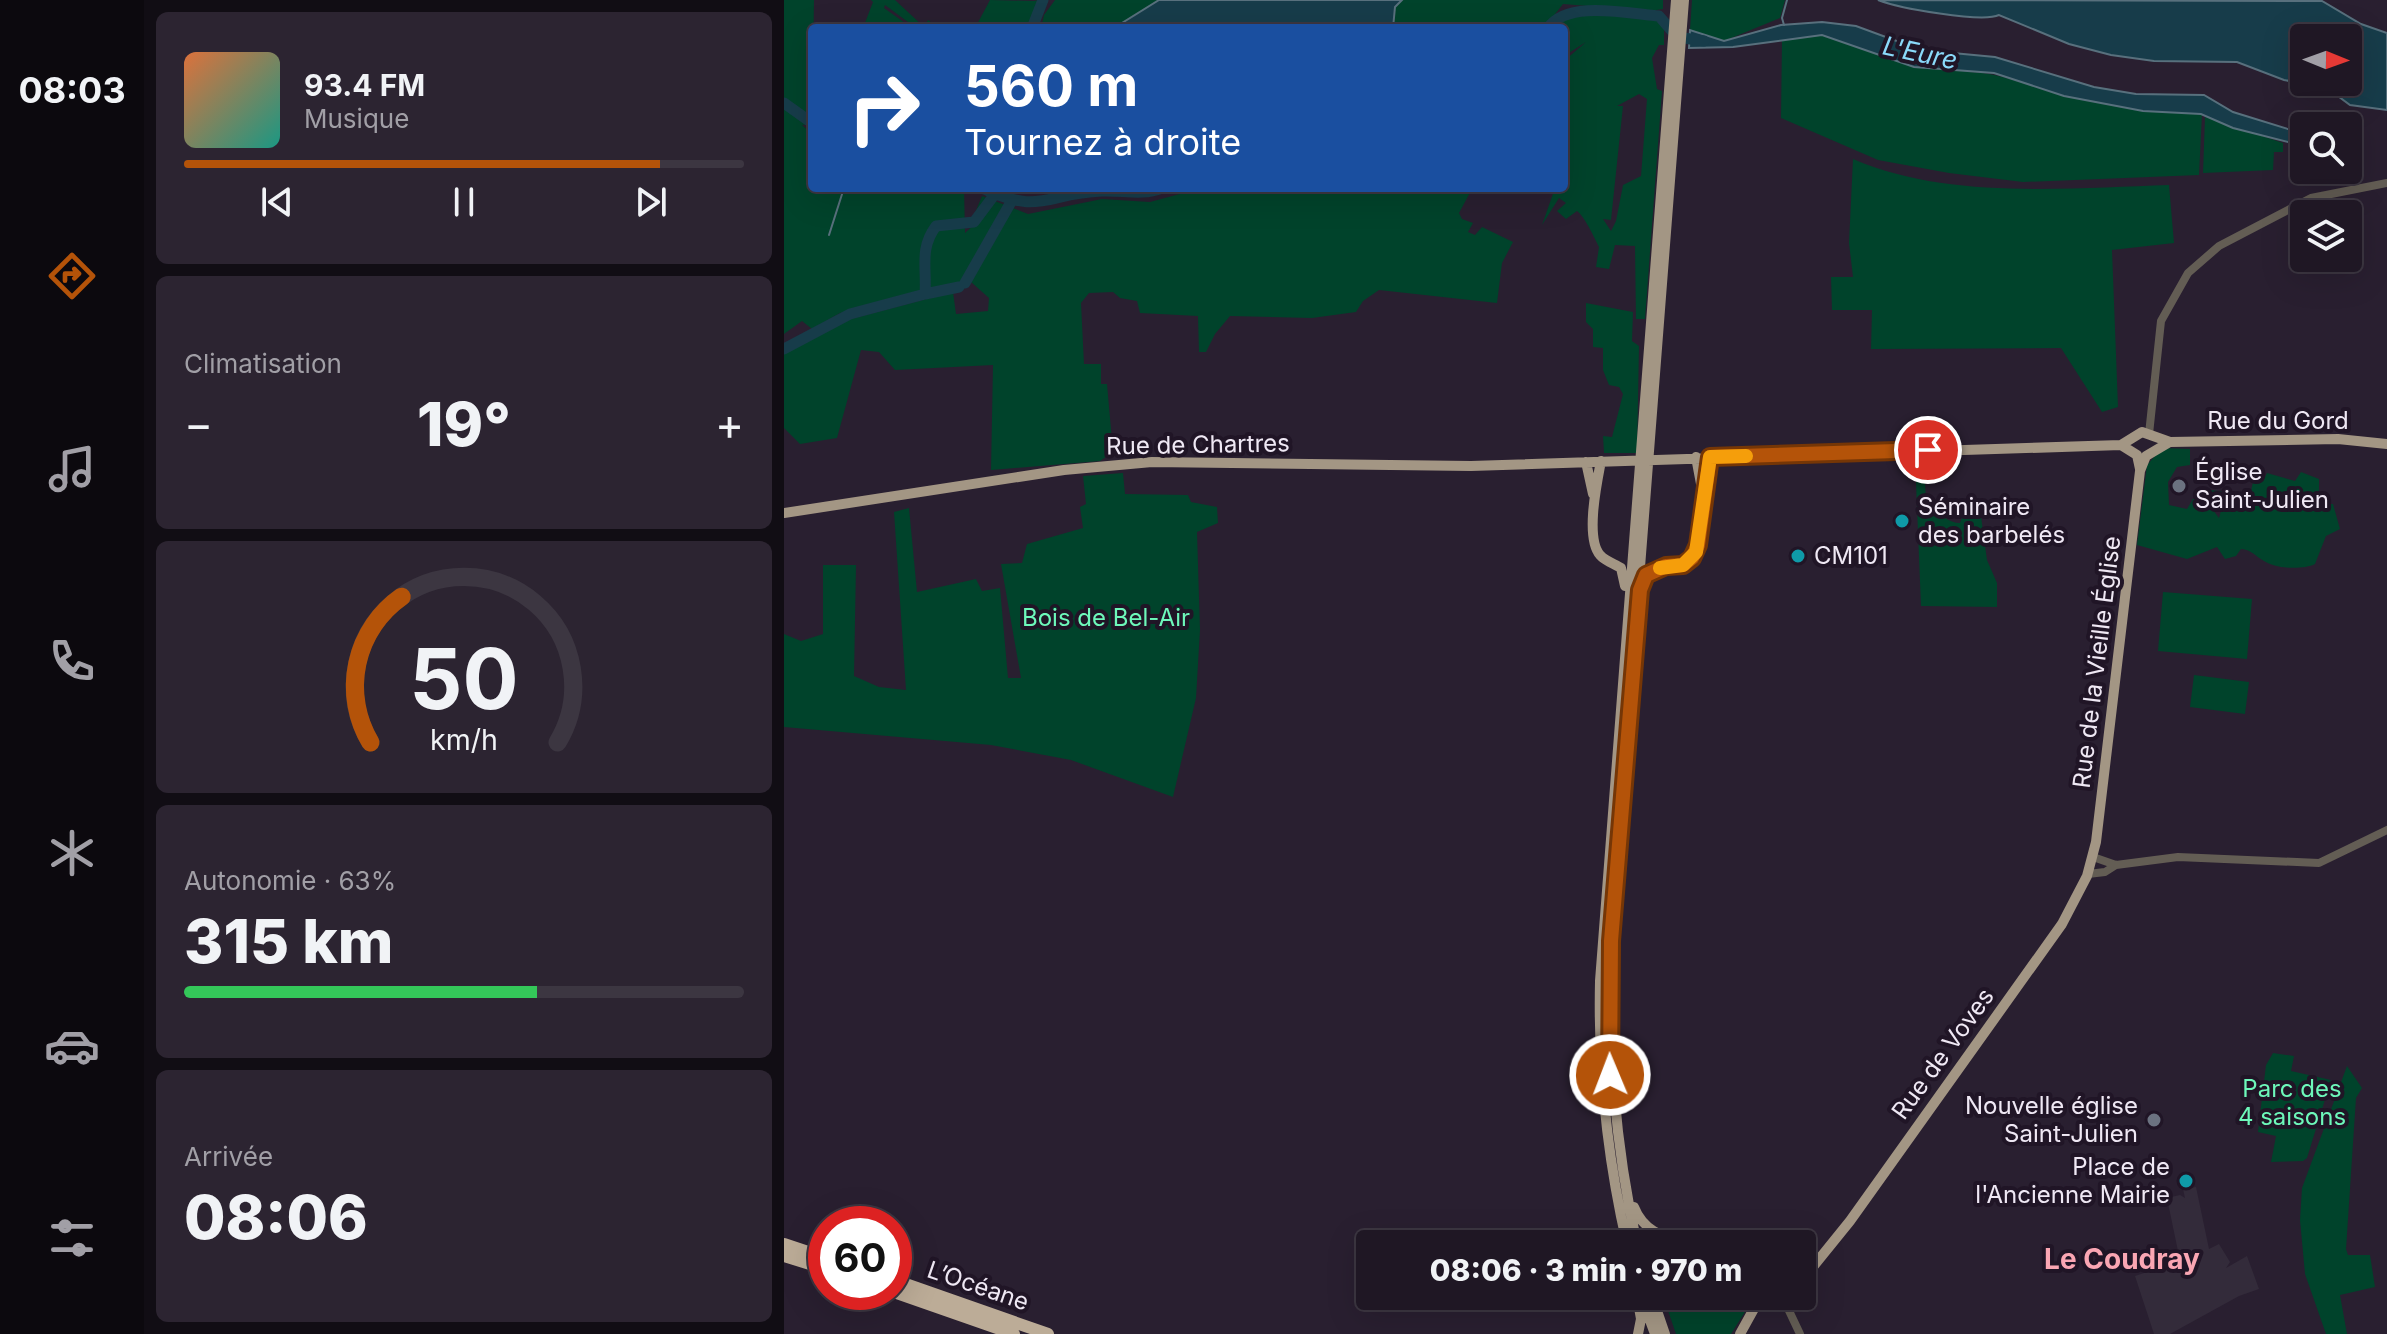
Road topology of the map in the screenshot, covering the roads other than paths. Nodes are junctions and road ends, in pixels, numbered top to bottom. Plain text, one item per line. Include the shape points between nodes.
1 (1676, 0) edge
2 (1684, 0) edge
3 (1674, 87) junction
4 (2387, 183) edge
5 (1652, 354) junction
6 (2141, 442) junction
7 (2387, 444) edge
8 (1696, 457) junction
9 (1710, 457) junction
10 (1601, 461) junction
11 (1586, 462) junction
12 (1704, 495) junction
13 (1594, 500) junction
14 (784, 513) edge
15 (1646, 522) junction
16 (1633, 536) junction
17 (1613, 563) junction
18 (1666, 566) junction
19 (1640, 590) junction
20 (1625, 632) junction
21 (2387, 830) edge
22 (2093, 857) junction
23 (2116, 865) junction
24 (2088, 874) junction
25 (1622, 1179) junction
26 (1624, 1230) edge
27 (1634, 1230) edge
28 (1650, 1230) edge
29 (784, 1244) edge
30 (808, 1252) edge
31 (1823, 1253) junction
32 (784, 1256) edge
33 (1816, 1256) edge
34 (1816, 1262) edge
35 (808, 1263) edge
36 (912, 1286) edge
37 (912, 1298) edge
38 (1640, 1310) edge
39 (1645, 1310) edge
40 (1657, 1310) edge
41 (1753, 1310) edge
42 (1788, 1310) edge
43 (1796, 1310) edge
44 (1794, 1319) junction
45 (1014, 1334) edge
46 (1048, 1334) edge
47 (1638, 1334) edge
48 (1655, 1334) edge
49 (1665, 1334) edge
50 (1740, 1334) edge
51 (1800, 1334) edge

1 - 3 main road
2 - 3 main road
3 - 5 main road
4 - 6 street via 2311,198 2219,246 2188,273 2161,321
5 - 15 main road
5 - 16 main road
6 - 7 main road, Rue du Gord via 2338,439
6 - 9 main road, Rue de Chartres
6 - 22 main road, Rue de la Vieille Église
8 - 9 main road, Rue de Chartres
8 - 10 main road, Rue de Chartres
8 - 12 main road
9 - 12 main road
10 - 11 main road, Rue de Chartres
10 - 13 main road
11 - 13 main road
11 - 14 main road, Rue de Chartres via 1152,462 1064,470
12 - 18 main road via 1696,552 1683,565
13 - 17 main road via 1597,550
15 - 18 main road via 1649,555
15 - 19 main road
16 - 17 main road via 1625,556
16 - 20 main road
17 - 20 main road via 1624,574
18 - 19 main road via 1646,575
19 - 25 main road via 1611,941 1610,1075
20 - 26 main road via 1599,1017 1607,1140
21 - 23 street via 2319,863 2165,857
22 - 23 street
22 - 24 main road, Rue de Voves
23 - 24 street
24 - 31 main road, Rue de Voves via 2062,924
25 - 27 main road
25 - 28 main road via 1639,1219
29 - 30 highway
31 - 33 main road
31 - 34 main road, Rue de Voves
32 - 35 highway
36 - 46 highway, L’Océane
37 - 45 highway, L’Océane
38 - 47 main road
39 - 48 main road
40 - 49 main road
41 - 50 main road
42 - 44 street
43 - 44 street
44 - 51 street

